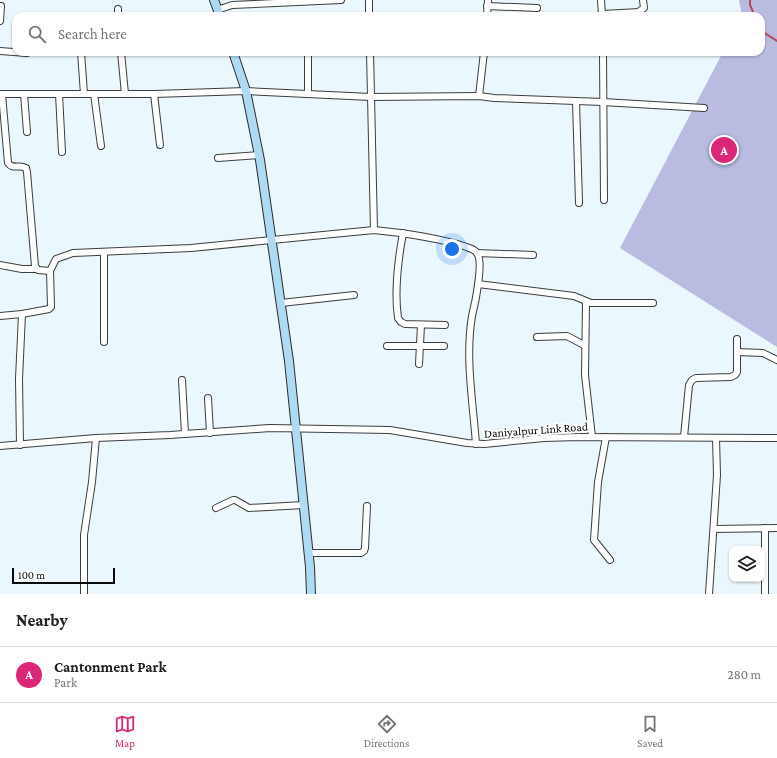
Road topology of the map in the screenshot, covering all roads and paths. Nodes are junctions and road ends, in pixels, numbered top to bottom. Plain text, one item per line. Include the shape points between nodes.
1 (214, 0) edge
2 (341, 0) edge
3 (368, 0) edge
4 (601, 0) edge
5 (643, 0) edge
6 (488, 3) edge
7 (1, 6) dead end
8 (537, 8) dead end
9 (218, 12) edge
10 (220, 12) edge
11 (369, 12) edge
12 (602, 12) edge
13 (640, 12) edge
14 (0, 21) edge
15 (0, 51) edge
16 (12, 52) edge
17 (81, 56) edge
18 (121, 56) edge
19 (234, 56) edge
20 (308, 56) edge
21 (370, 56) edge
22 (484, 56) edge
23 (603, 56) edge
24 (246, 91) junction
25 (1, 94) edge
26 (24, 94) junction
27 (59, 94) junction
28 (84, 94) junction
29 (94, 94) junction
30 (125, 94) junction
31 (154, 94) junction
32 (308, 94) junction
33 (479, 96) junction
34 (371, 97) junction
35 (576, 101) junction
36 (603, 102) junction
37 (704, 108) dead end
38 (27, 132) dead end
39 (160, 145) dead end
40 (101, 146) dead end
41 (3, 151) edge
42 (62, 152) dead end
43 (259, 154) junction
44 (218, 158) dead end
45 (604, 200) dead end
46 (579, 203) dead end
47 (374, 230) junction
48 (403, 233) junction
49 (272, 241) junction
50 (104, 252) junction
51 (477, 252) junction
52 (533, 255) dead end
53 (0, 265) edge
54 (36, 269) junction
55 (50, 271) junction
56 (478, 284) junction
57 (354, 295) dead end
58 (586, 302) junction
59 (281, 303) junction
60 (652, 304) dead end
61 (22, 314) junction
62 (0, 316) edge
63 (421, 325) junction
64 (445, 326) dead end
65 (537, 337) dead end
66 (737, 339) dead end
67 (104, 342) dead end
68 (584, 345) junction
69 (387, 346) dead end
70 (420, 346) junction
71 (444, 346) dead end
72 (737, 352) junction
73 (777, 360) edge
74 (419, 364) dead end
75 (182, 380) dead end
76 (208, 398) dead end
77 (297, 429) junction
78 (210, 432) junction
79 (186, 434) junction
80 (592, 437) junction
81 (606, 437) junction
82 (684, 437) junction
83 (96, 438) junction
84 (716, 438) junction
85 (777, 438) edge
86 (476, 444) junction
87 (20, 445) junction
88 (0, 446) edge
89 (304, 505) junction
90 (367, 506) dead end
91 (216, 508) dead end
92 (765, 528) junction
93 (777, 528) edge
94 (714, 529) junction
95 (309, 553) junction
96 (610, 560) dead end
97 (84, 594) edge
98 (310, 594) edge
99 (709, 594) edge
100 (765, 594) edge

1 - 9 street
2 - 10 street via 232,5
3 - 11 street
4 - 12 street
5 - 13 street via 644,8
6 - 8 street
7 - 14 street
15 - 16 street
17 - 28 street
18 - 30 street
19 - 24 street
20 - 32 street
21 - 34 street
22 - 33 street
23 - 36 street
24 - 31 street
24 - 32 street
24 - 43 street
25 - 26 street
25 - 41 street
26 - 27 street
26 - 38 street
27 - 28 street
27 - 42 street
28 - 29 street
29 - 30 street
29 - 40 street
30 - 31 street
31 - 39 street
32 - 34 street
33 - 34 street
33 - 35 street
34 - 47 street
35 - 36 street
35 - 46 street
36 - 37 street
36 - 45 street
41 - 54 street via 10,166 26,168
43 - 44 street
43 - 49 street
47 - 48 street
47 - 49 street
48 - 51 street via 445,240
48 - 63 street via 397,283 398,318 405,324
49 - 50 street
49 - 59 street
50 - 55 street via 65,255 56,259
50 - 67 street
51 - 52 street
51 - 56 street
53 - 54 street
54 - 55 street
55 - 61 street via 51,307
56 - 58 street via 574,296
56 - 86 street via 469,347
57 - 59 street
58 - 60 street
58 - 68 street
59 - 77 street
61 - 62 street
61 - 87 street
63 - 64 street
63 - 70 street
65 - 68 street via 566,336
66 - 72 street
68 - 80 street
69 - 70 street
70 - 71 street
70 - 74 street
72 - 73 street via 763,353
72 - 82 street via 735,375 692,380 689,385
75 - 79 street
76 - 78 street
77 - 78 street, Daniyalpur Link Road
77 - 86 street, Daniyalpur Link Road via 390,430
77 - 89 street
78 - 79 street, Daniyalpur Link Road
79 - 83 street, Daniyalpur Link Road
80 - 81 street, Daniyalpur Link Road
80 - 86 street, Daniyalpur Link Road
81 - 82 street, Daniyalpur Link Road
81 - 96 street via 598,482 594,540
82 - 84 street, Daniyalpur Link Road
83 - 87 street, Daniyalpur Link Road
83 - 97 street via 84,535
84 - 85 street, Daniyalpur Link Road
84 - 94 street
87 - 88 street, Daniyalpur Link Road
89 - 91 street via 249,508 233,500
89 - 95 street
90 - 95 street via 364,551
92 - 93 street
92 - 94 street
92 - 100 street
94 - 99 street
95 - 98 street

